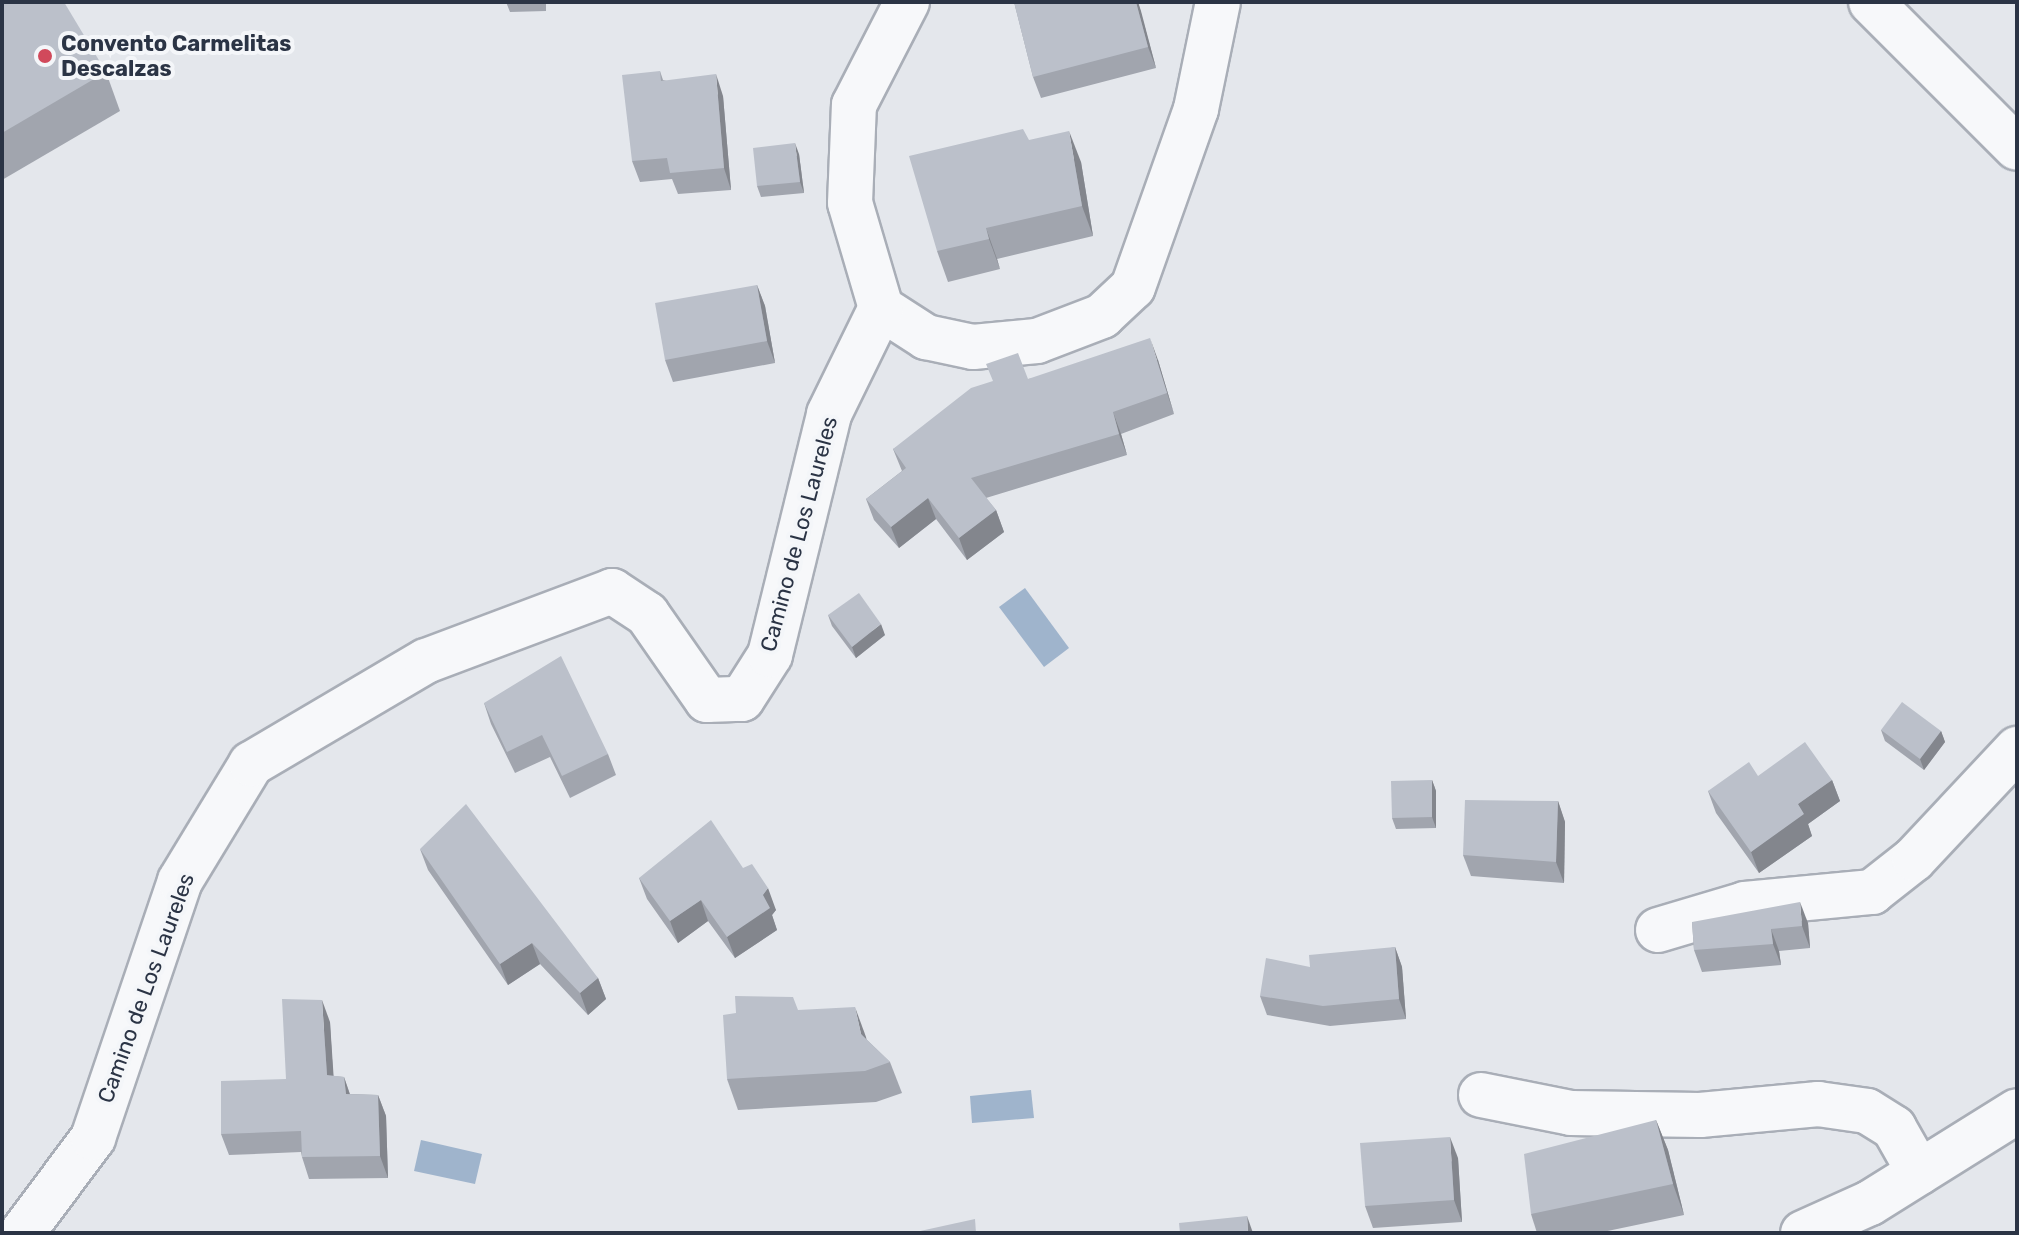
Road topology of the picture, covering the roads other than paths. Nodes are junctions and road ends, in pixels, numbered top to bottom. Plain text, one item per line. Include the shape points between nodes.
1 (907, 2) edge
2 (1218, 2) edge
3 (1871, 2) edge
4 (2017, 148) edge
5 (881, 308) junction
6 (2017, 749) edge
7 (1658, 930) dead end
8 (1481, 1095) dead end
9 (2017, 1111) edge
10 (1919, 1172) junction
11 (22, 1233) edge
12 (1803, 1233) edge

1 - 5 street via 854,105 850,203
2 - 5 street via 1196,109 1133,287 1102,316 1037,341 973,347 926,337
3 - 4 street
5 - 11 street, Camino de Los Laureles via 829,414 770,655 742,699 707,700 647,614 612,591 426,661 251,764 180,881 93,1138
6 - 7 street via 1914,859 1872,892 1745,904
8 - 10 street via 1571,1113 1700,1115 1818,1104 1867,1111 1894,1128
9 - 10 street
10 - 12 street

